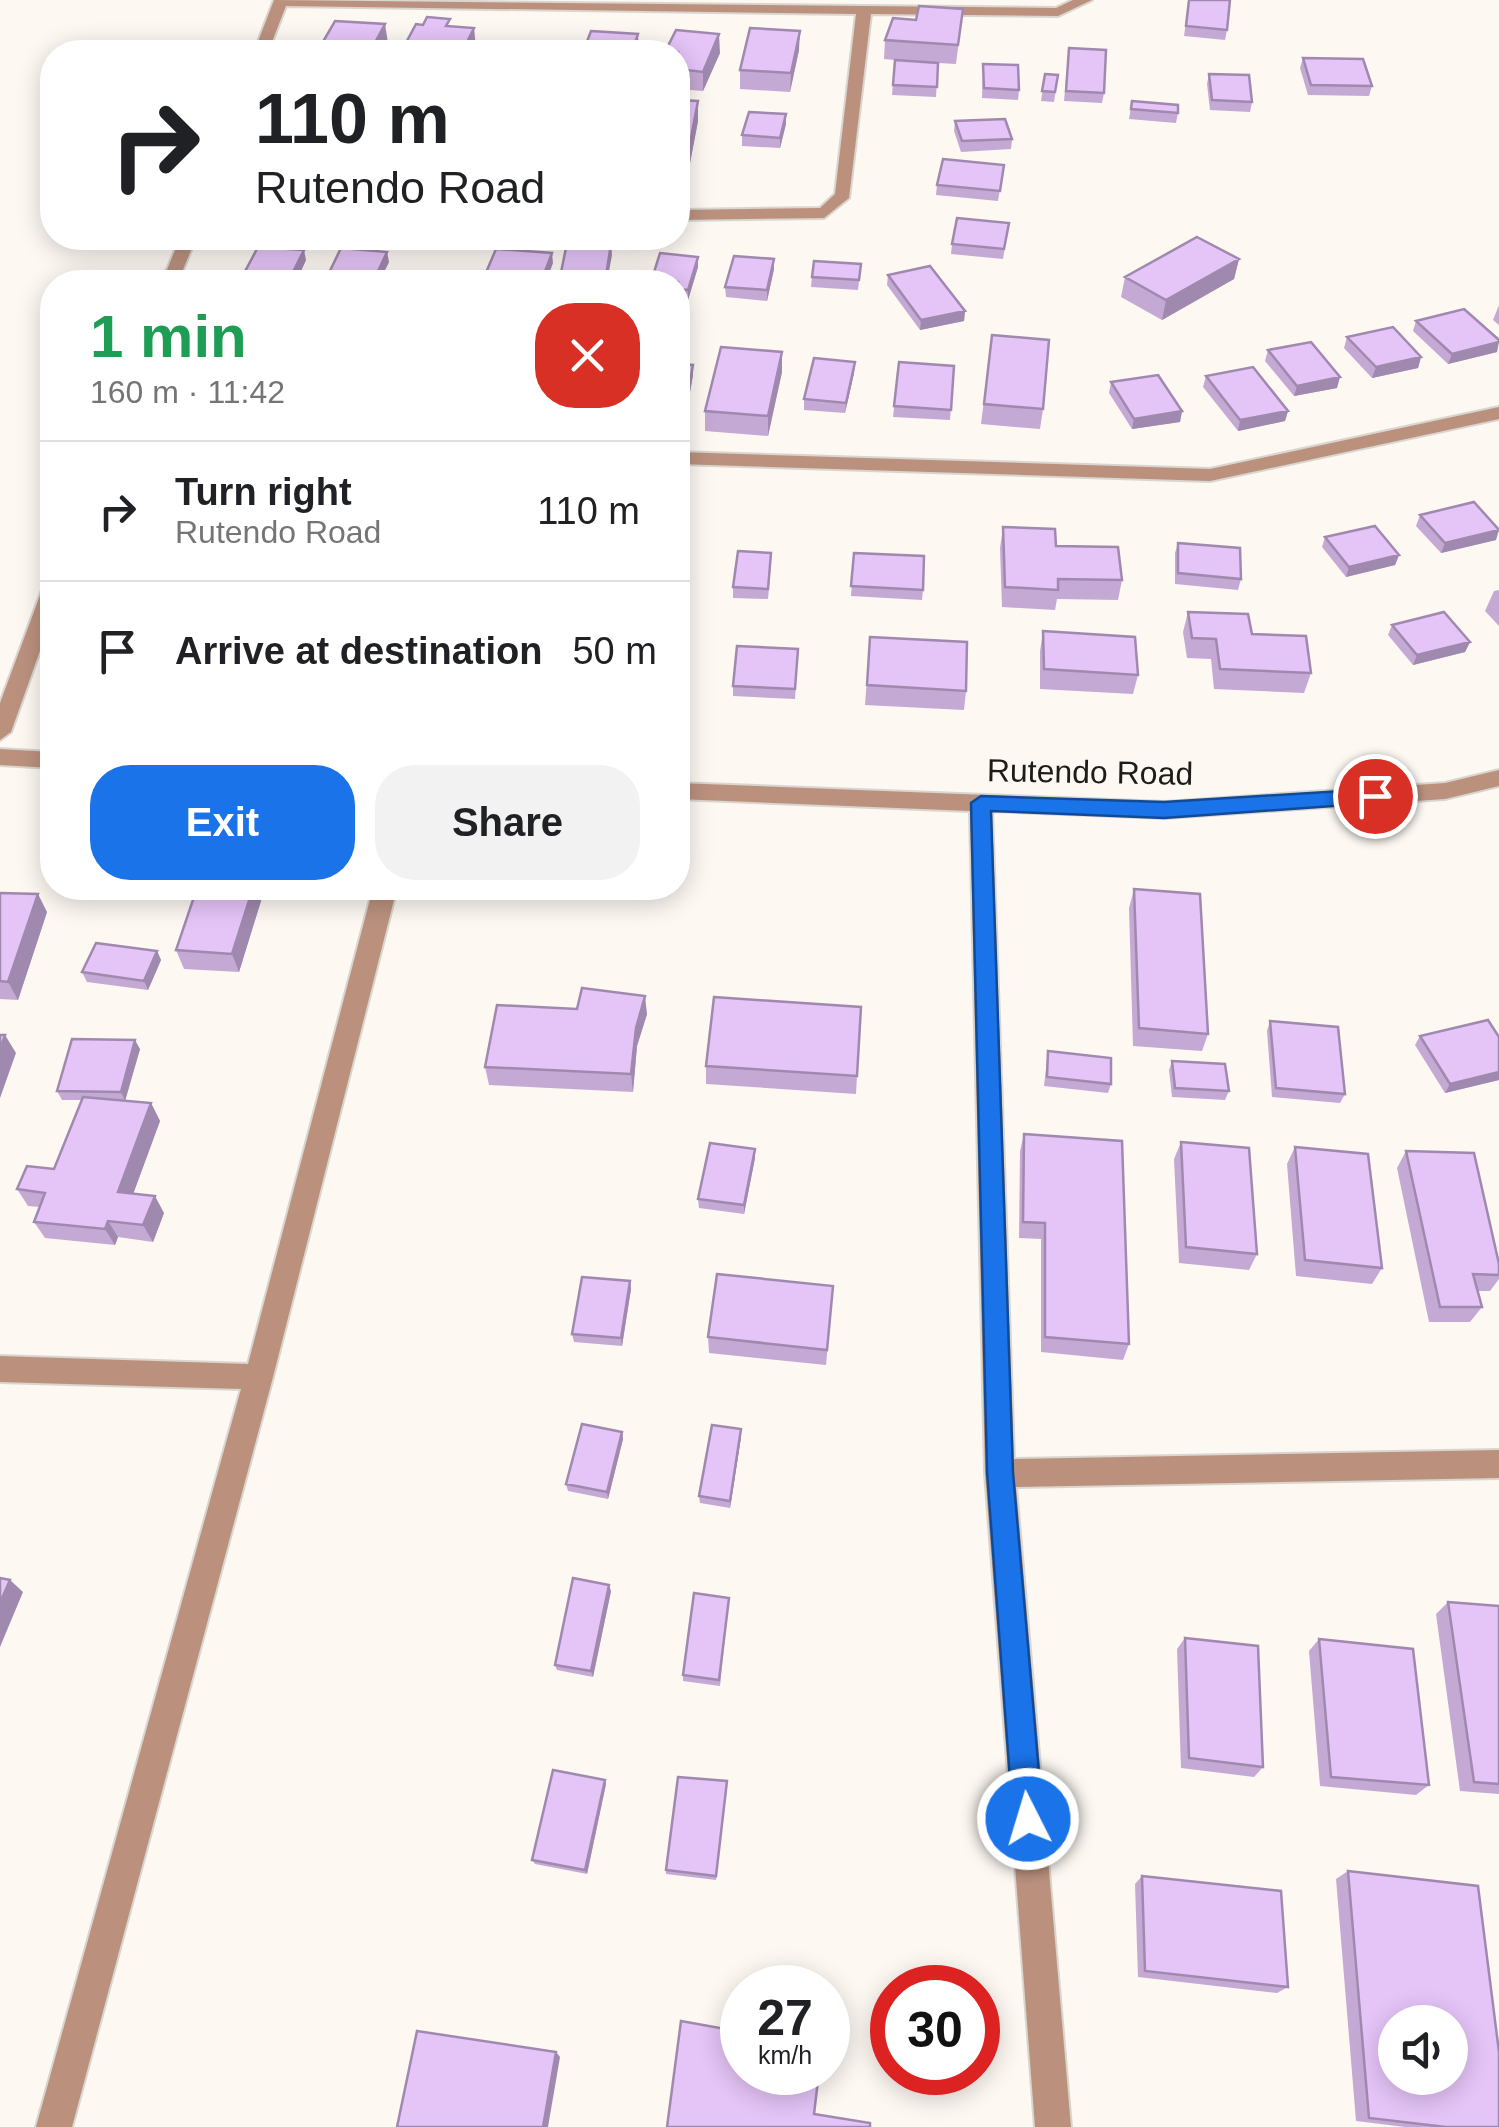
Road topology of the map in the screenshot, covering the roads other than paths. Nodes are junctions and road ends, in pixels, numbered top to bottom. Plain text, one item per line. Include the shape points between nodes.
1 (1085, 0) edge
2 (281, 1) edge
3 (864, 8) junction
4 (266, 40) edge
5 (690, 215) edge
6 (1499, 412) edge
7 (690, 458) edge
8 (40, 623) edge
9 (0, 732) edge
10 (0, 757) edge
11 (40, 759) edge
12 (1499, 778) edge
13 (690, 791) edge
14 (981, 803) junction
15 (382, 900) edge
16 (0, 1369) edge
17 (259, 1377) junction
18 (1499, 1464) edge
19 (1000, 1472) junction
20 (54, 2127) edge
21 (1053, 2127) edge

1 - 3 street via 1058,12
2 - 3 street
2 - 4 street
3 - 5 street via 844,196 824,213
6 - 7 street via 1210,474
8 - 9 street
10 - 11 street
12 - 14 street, Rutendo Road via 1445,792 1164,810
13 - 14 street, Rutendo Road
14 - 19 street
15 - 17 street
16 - 17 street
17 - 20 street
18 - 19 street
19 - 21 street

